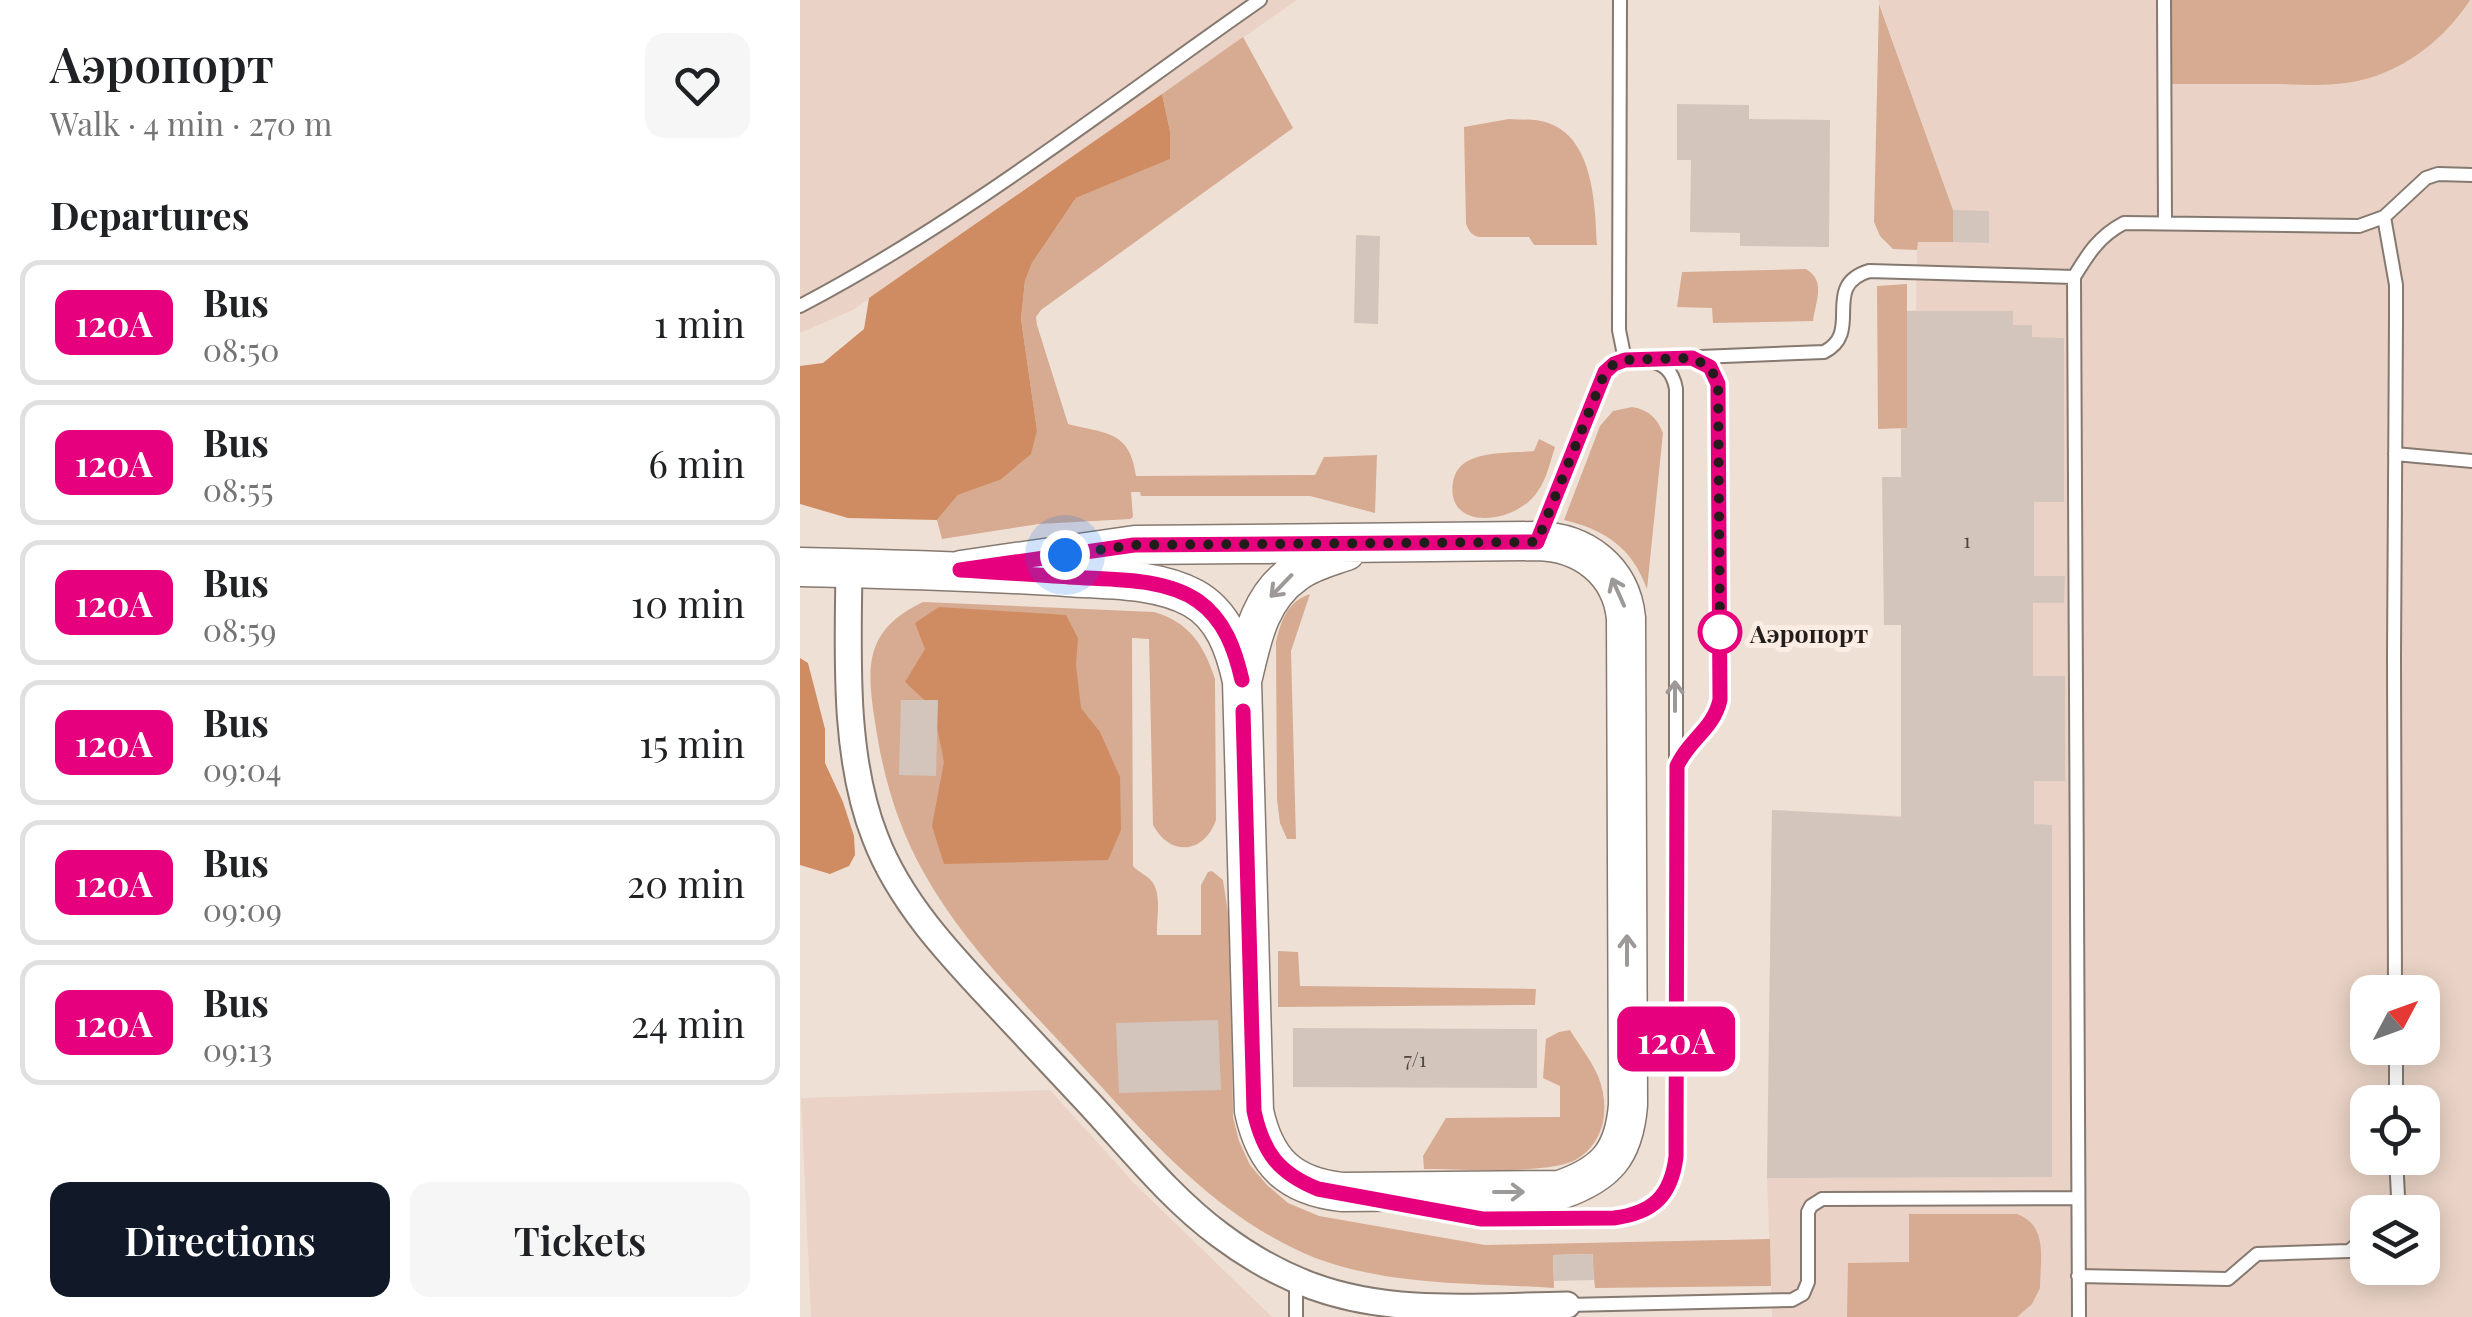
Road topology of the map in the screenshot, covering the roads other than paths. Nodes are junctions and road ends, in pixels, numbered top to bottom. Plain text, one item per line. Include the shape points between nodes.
1 (1260, 0) edge
2 (1620, 0) edge
3 (2164, 0) edge
4 (2472, 175) edge
5 (2384, 217) junction
6 (2165, 222) junction
7 (2074, 277) junction
8 (800, 306) edge
9 (1692, 358) junction
10 (1625, 360) junction
11 (1646, 360) junction
12 (2395, 454) junction
13 (2472, 461) edge
14 (1537, 542) junction
15 (1367, 543) junction
16 (800, 567) edge
17 (849, 568) junction
18 (960, 570) junction
19 (1242, 680) junction
20 (1675, 780) junction
21 (2395, 975) edge
22 (1342, 1192) junction
23 (2077, 1198) junction
24 (2350, 1250) edge
25 (2078, 1276) junction
26 (1296, 1280) junction
27 (1567, 1305) joint
28 (1602, 1311) edge
29 (1420, 1312) edge
30 (1296, 1317) edge
31 (2079, 1317) edge

1 - 8 lane via 936,228
2 - 10 lane via 1619,330
3 - 6 lane
4 - 5 lane via 2426,178
5 - 6 lane via 2359,226
5 - 12 lane via 2396,285
6 - 7 lane via 2109,231
7 - 9 lane via 1869,272 1844,290 1842,334 1831,348
7 - 23 lane
9 - 11 lane
9 - 20 lane via 1710,367 1718,384 1720,700 1708,727 1682,754
10 - 11 lane
10 - 14 lane via 1601,380
20 -> 11 lane via 1676,389 1671,372
12 - 13 lane
12 - 21 lane
14 - 15 main road
22 -> 14 main road via 1560,1190 1605,1166 1626,1128 1624,603 1620,588 1592,556
15 - 18 main road via 1134,545
15 -> 19 main road via 1296,572 1274,592 1258,618
16 - 17 main road
17 - 18 main road
17 - 26 street via 852,728 868,817 892,873 971,978 1187,1206 1250,1256
18 - 19 main road via 1174,589 1215,616 1235,648
19 - 22 main road via 1258,1132 1296,1180
20 - 22 lane via 1676,1157 1664,1194 1633,1216 1482,1219
23 - 25 lane
23 - 28 lane via 1822,1199 1808,1212 1808,1282 1798,1298
24 - 25 lane via 2257,1254 2228,1280
25 - 31 lane
26 - 29 street
26 - 30 lane
27 - 28 lane
27 - 29 street

